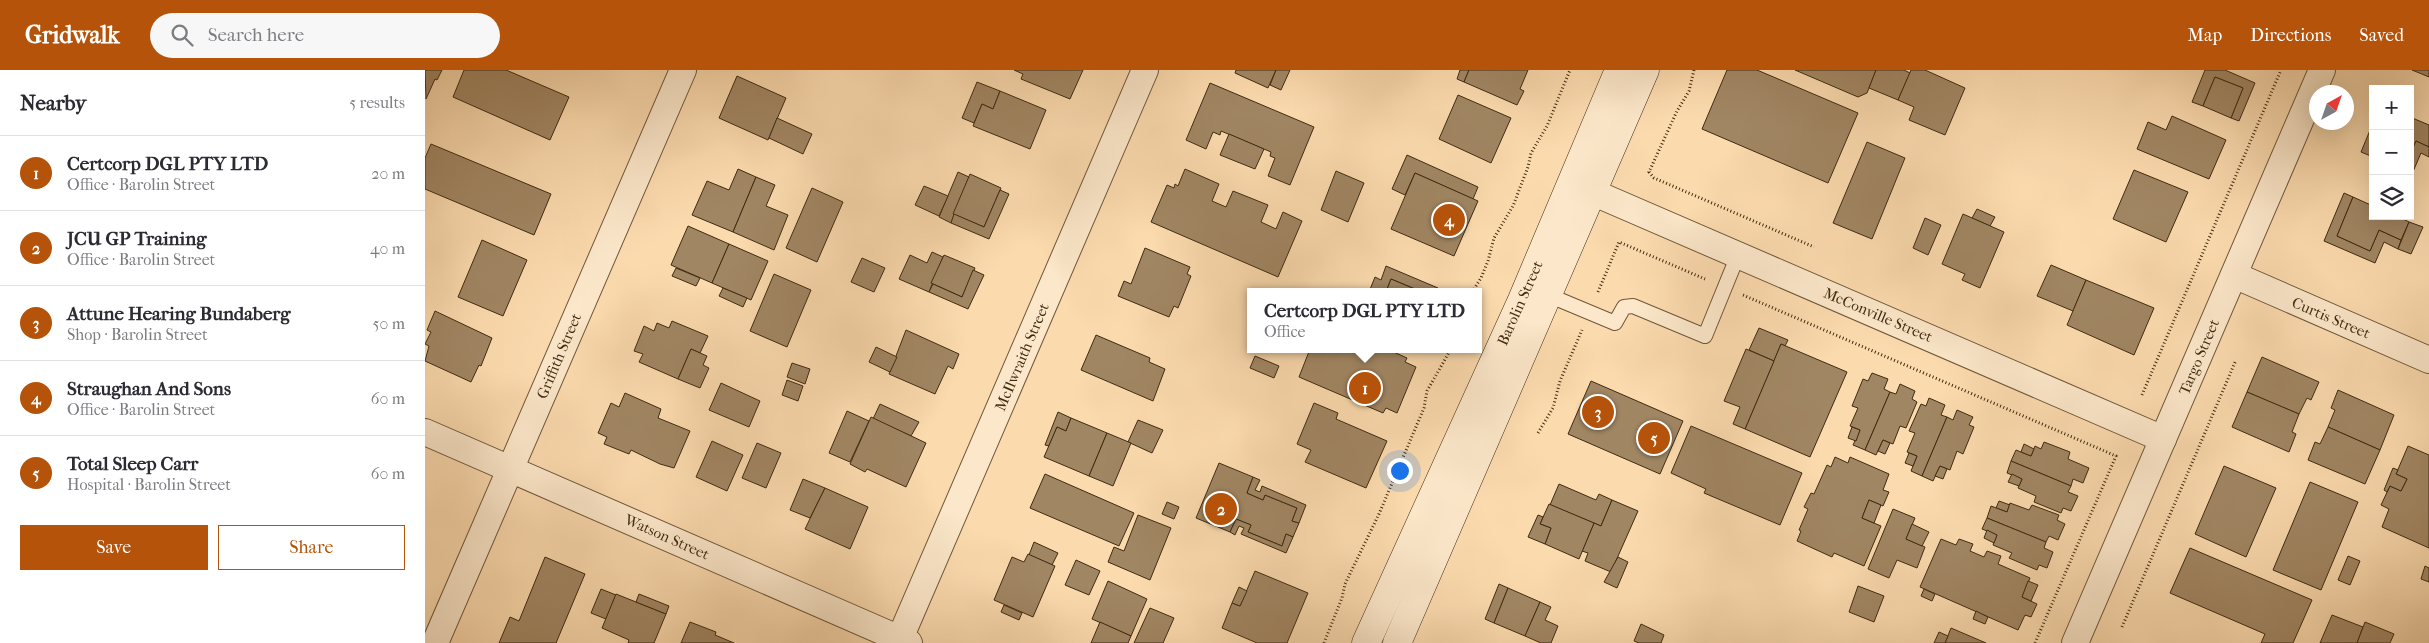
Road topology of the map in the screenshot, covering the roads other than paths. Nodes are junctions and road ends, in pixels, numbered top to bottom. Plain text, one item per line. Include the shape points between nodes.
1 (683, 70) edge
2 (1145, 70) edge
3 (1619, 70) edge
4 (1645, 70) edge
5 (2322, 70) edge
6 (1592, 192) junction
7 (1739, 255) junction
8 (2233, 275) junction
9 (1547, 295) junction
10 (2429, 360) edge
11 (425, 432) edge
12 (2163, 439) junction
13 (510, 469) junction
14 (902, 642) edge
15 (435, 643) edge
16 (1366, 643) edge
17 (1397, 643) edge
18 (2075, 643) edge

1 - 13 street, Griffith Street
2 - 14 street, McIlwraith Street
3 - 16 main road, Barolin Street via 1522,300
4 - 6 main road, Barolin Street
5 - 8 street, Targo Street
6 - 7 street, McConville Street
6 - 9 main road, Barolin Street
7 - 9 lane via 1705,336 1633,306 1624,307 1615,323
7 - 12 street, McConville Street
8 - 10 street, Curtis Street
8 - 12 street, Targo Street
9 - 17 main road, Barolin Street
11 - 13 street, Watson Street
12 - 18 street, Targo Street
13 - 14 street, Watson Street
13 - 15 street, Griffith Street

